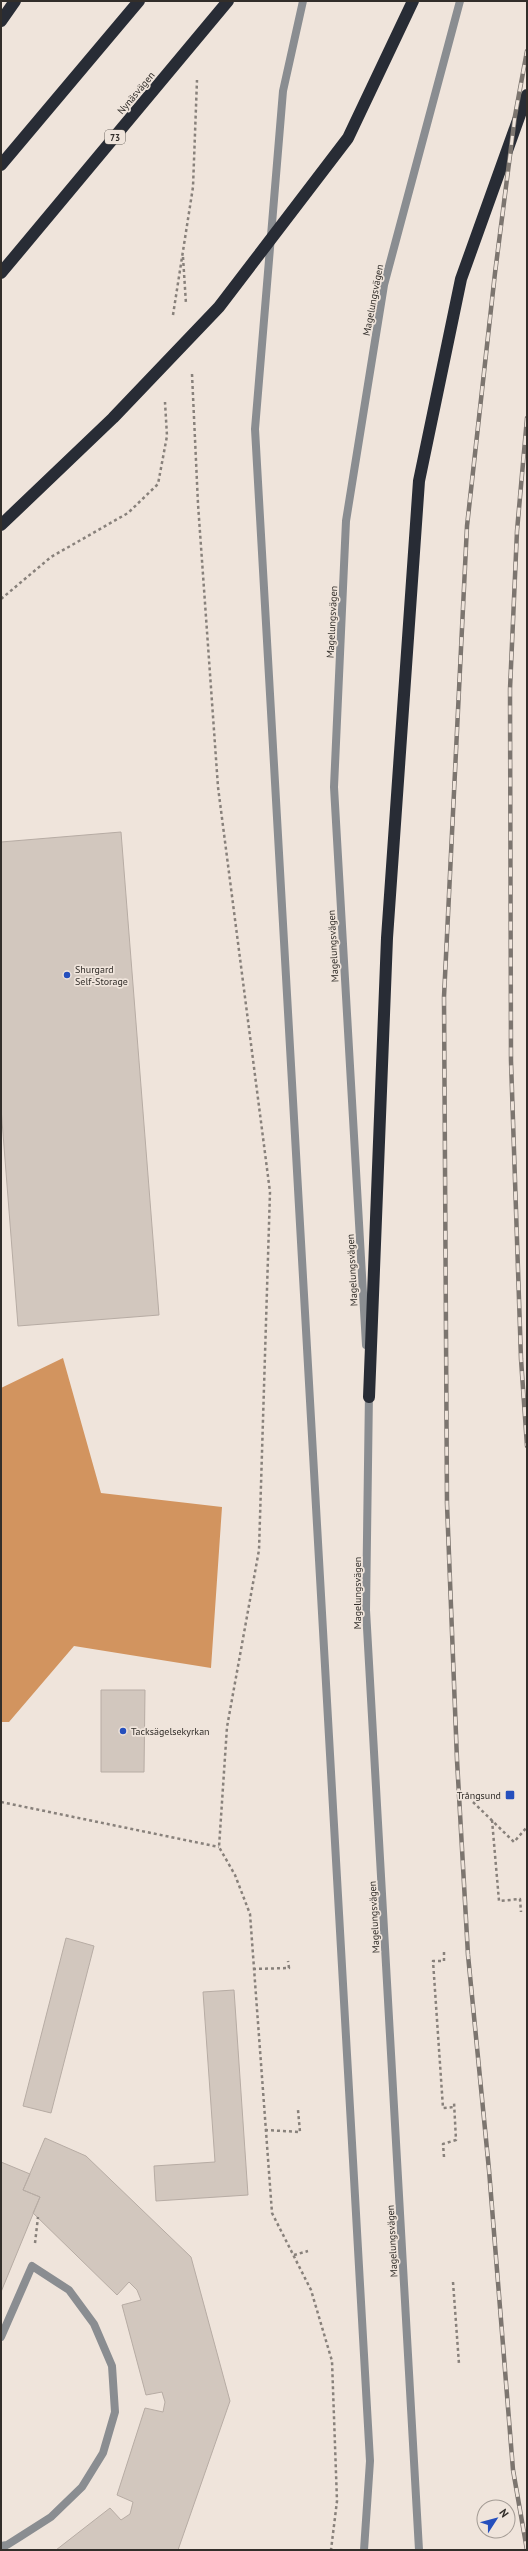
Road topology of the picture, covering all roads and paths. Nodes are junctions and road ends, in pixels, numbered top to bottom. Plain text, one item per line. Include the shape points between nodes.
1 (15, 1) edge
2 (139, 1) edge
3 (228, 1) edge
4 (303, 1) edge
5 (413, 1) edge
6 (460, 1) edge
7 (1, 21) edge
8 (198, 79) dead end
9 (527, 95) edge
10 (1, 165) edge
11 (1, 273) edge
12 (187, 312) dead end
13 (191, 367) dead end
14 (158, 484) dead end
15 (1, 525) edge
16 (1, 600) edge
17 (369, 1397) junction
18 (1, 1802) edge
19 (473, 1802) dead end
20 (492, 1820) junction
21 (527, 1827) edge
22 (219, 1847) junction
23 (521, 1912) dead end
24 (444, 1952) dead end
25 (288, 1961) dead end
26 (253, 1969) junction
27 (454, 2102) dead end
28 (454, 2107) junction
29 (298, 2110) dead end
30 (265, 2130) junction
31 (444, 2157) dead end
32 (308, 2251) dead end
33 (294, 2255) junction
34 (453, 2282) dead end
35 (1, 2337) edge
36 (459, 2364) dead end
37 (1, 2546) edge
38 (331, 2550) edge
39 (364, 2550) edge
40 (419, 2550) edge

1 - 7 highway
2 - 10 highway
3 - 11 highway, Nynäsvägen / 73
4 - 39 street via 283,91 255,429 370,2461
5 - 15 highway via 348,138 219,307 113,418
6 - 17 street, Magelungsvägen via 384,285 346,521 334,787
8 - 12 path via 193,187 183,257
9 - 17 highway via 461,279 420,481 387,938
13 - 22 path via 218,787 270,1192 259,1550 227,1727
14 - 16 path via 128,513 51,557
17 - 40 street, Magelungsvägen via 366,1610
18 - 22 path
19 - 20 path
20 - 21 path via 514,1842
20 - 23 path via 499,1901 520,1899
22 - 26 path via 250,1914
24 - 28 path via 444,1961 433,1961 444,2108
25 - 26 path via 289,1968
26 - 30 path
27 - 28 path
28 - 31 path via 456,2140 443,2144
29 - 30 path via 300,2132
30 - 33 path via 272,2213
32 - 33 path
33 - 38 path via 311,2290 332,2361 337,2500
34 - 36 path
35 - 37 street via 32,2266 69,2290 94,2324 112,2366 114,2412 103,2453 82,2487 51,2517 7,2545

